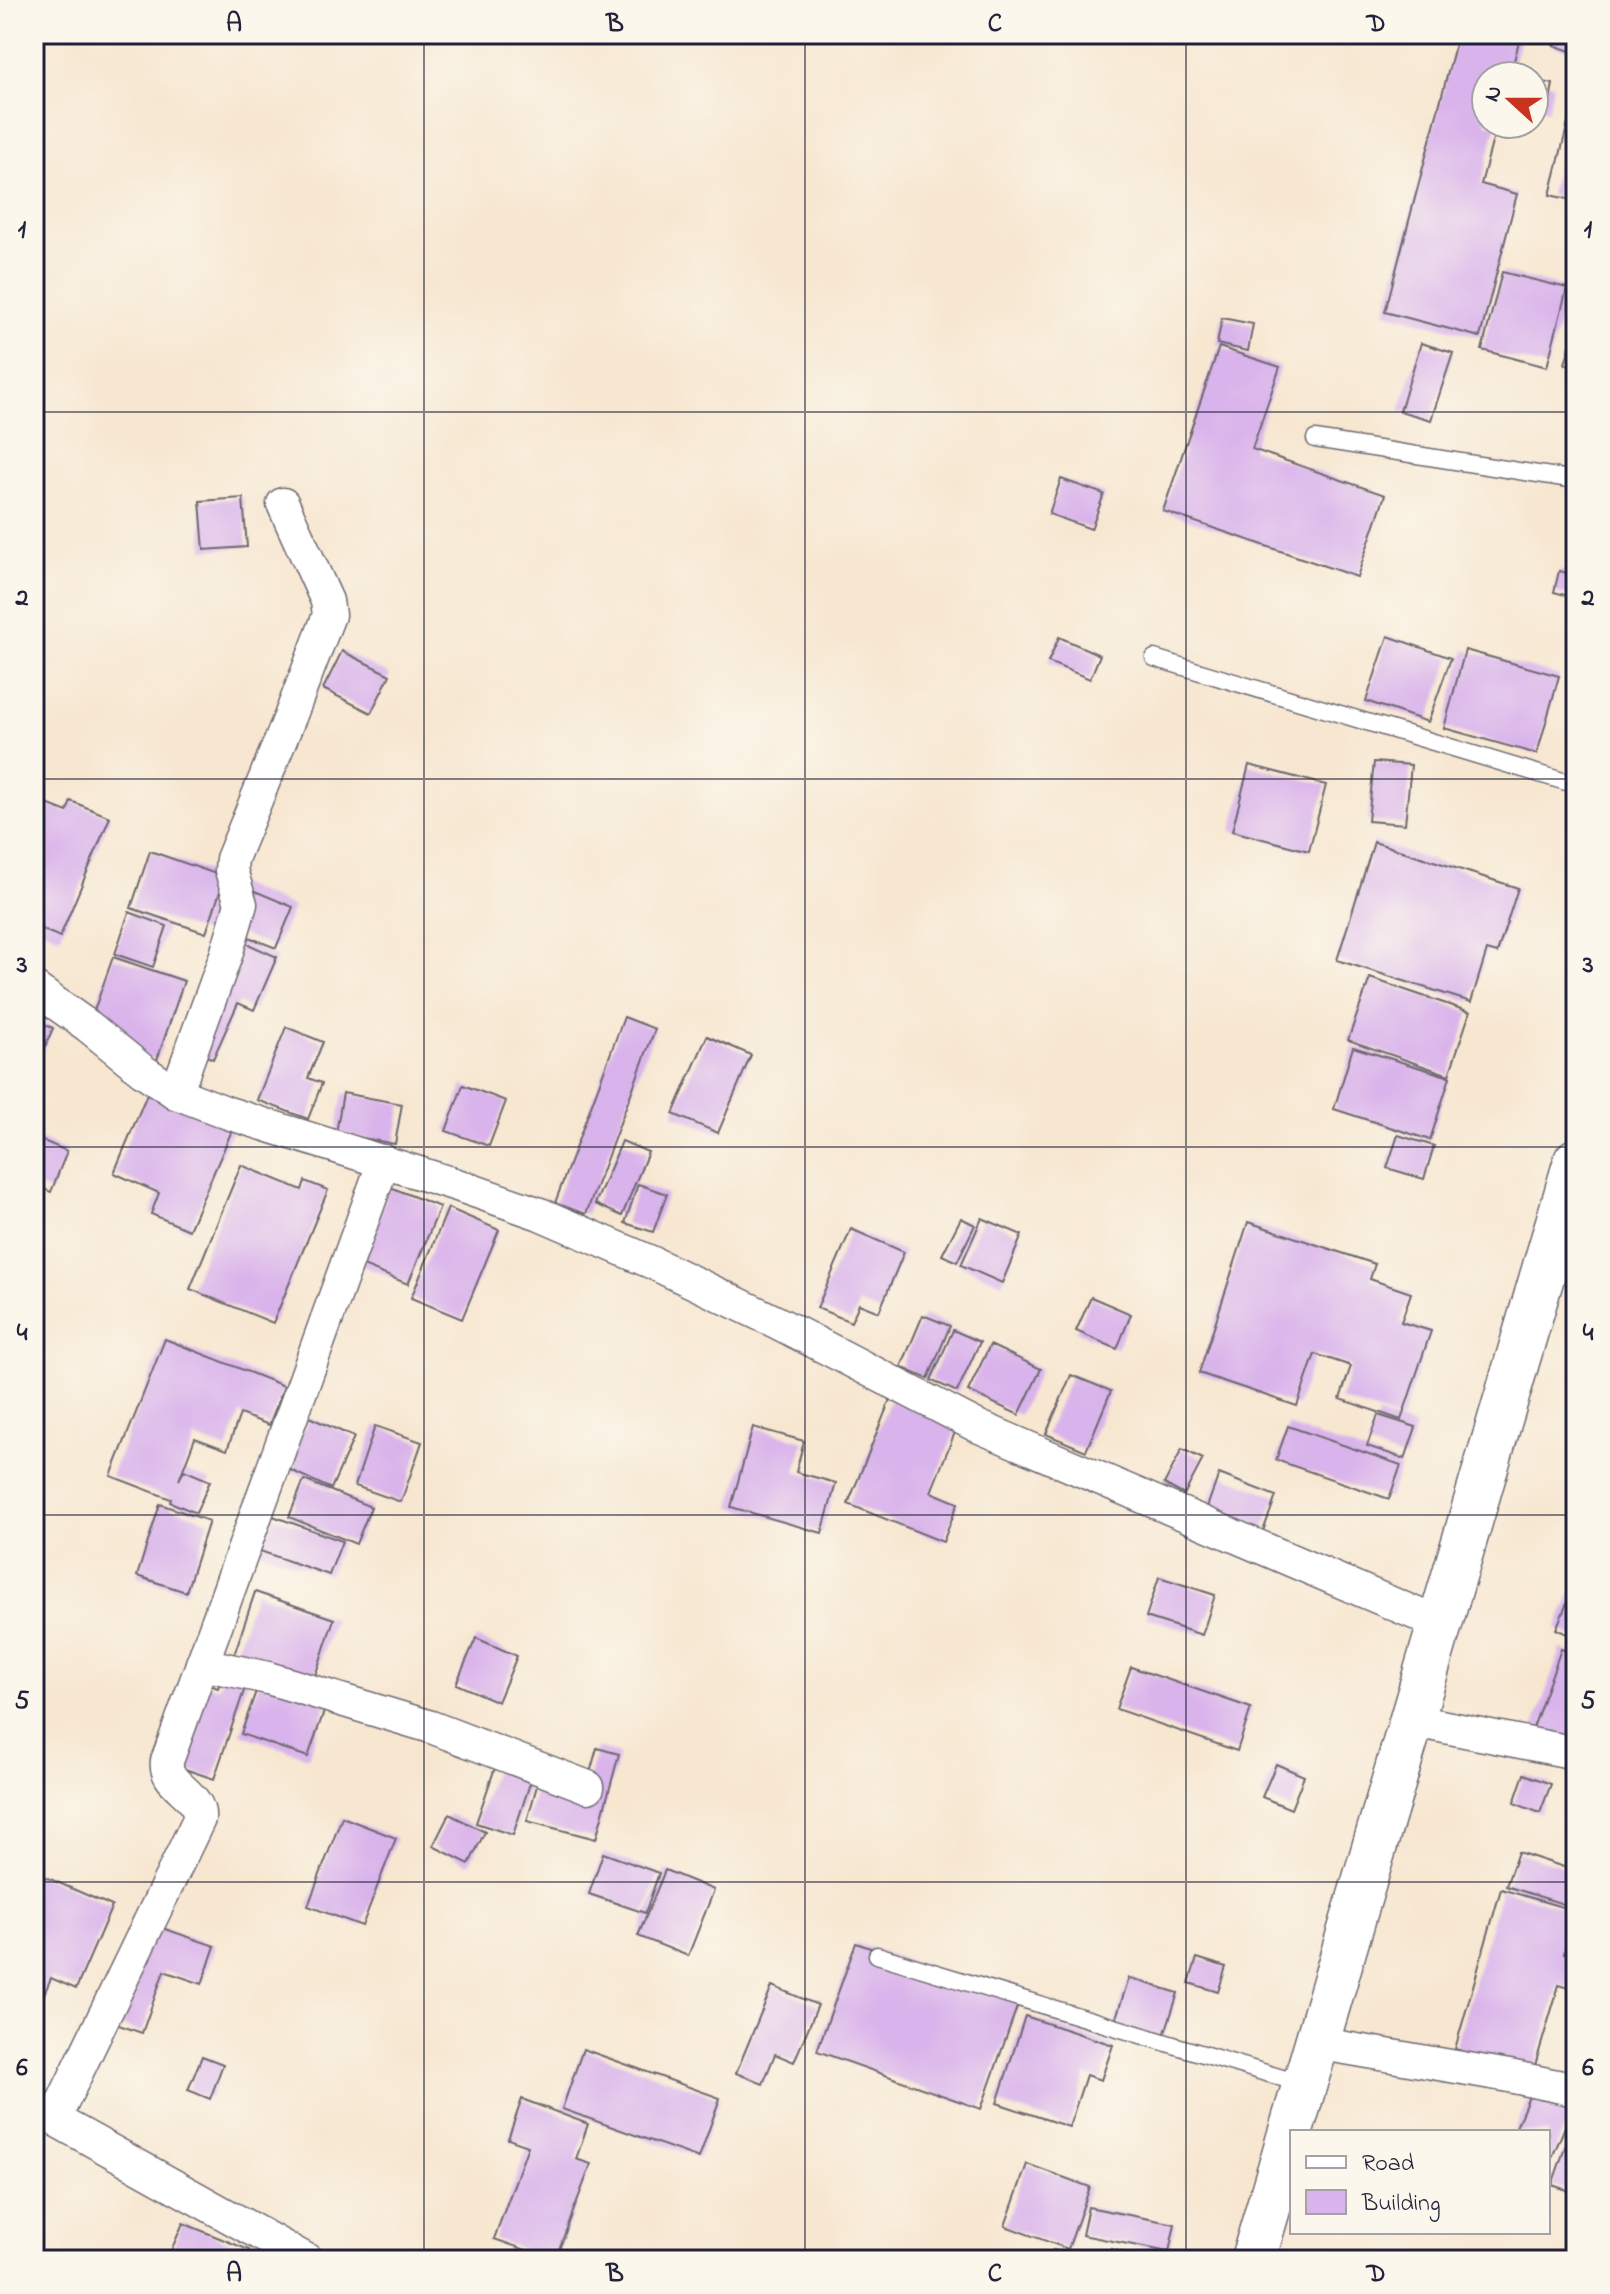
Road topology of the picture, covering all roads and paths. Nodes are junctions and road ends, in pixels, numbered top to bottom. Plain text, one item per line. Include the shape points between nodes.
1 (1315, 439) dead end
2 (1576, 480) edge
3 (283, 504) dead end
4 (1154, 658) dead end
5 (1576, 785) edge
6 (34, 988) edge
7 (176, 1093) junction
8 (384, 1161) junction
9 (1576, 1161) edge
10 (1440, 1624) junction
11 (202, 1664) junction
12 (1410, 1720) junction
13 (1576, 1753) edge
14 (588, 1787) dead end
15 (877, 1955) dead end
16 (1316, 2043) junction
17 (1304, 2085) junction
18 (1576, 2090) edge
19 (44, 2113) edge
20 (1291, 2130) edge
21 (1290, 2133) edge
22 (307, 2260) edge
23 (1253, 2260) edge

1 - 2 lane
3 - 7 street via 329,615 232,859 241,904
4 - 5 lane
6 - 7 street
7 - 8 street
8 - 10 street via 540,1214 653,1263 975,1425
8 - 11 street
9 - 10 main road
10 - 12 main road
11 - 14 street via 268,1678 431,1727
11 - 19 street via 165,1766 197,1804 199,1819
12 - 13 street
12 - 16 main road
15 - 17 lane
16 - 17 main road
16 - 18 street
17 - 20 main road
19 - 22 street
21 - 23 main road

